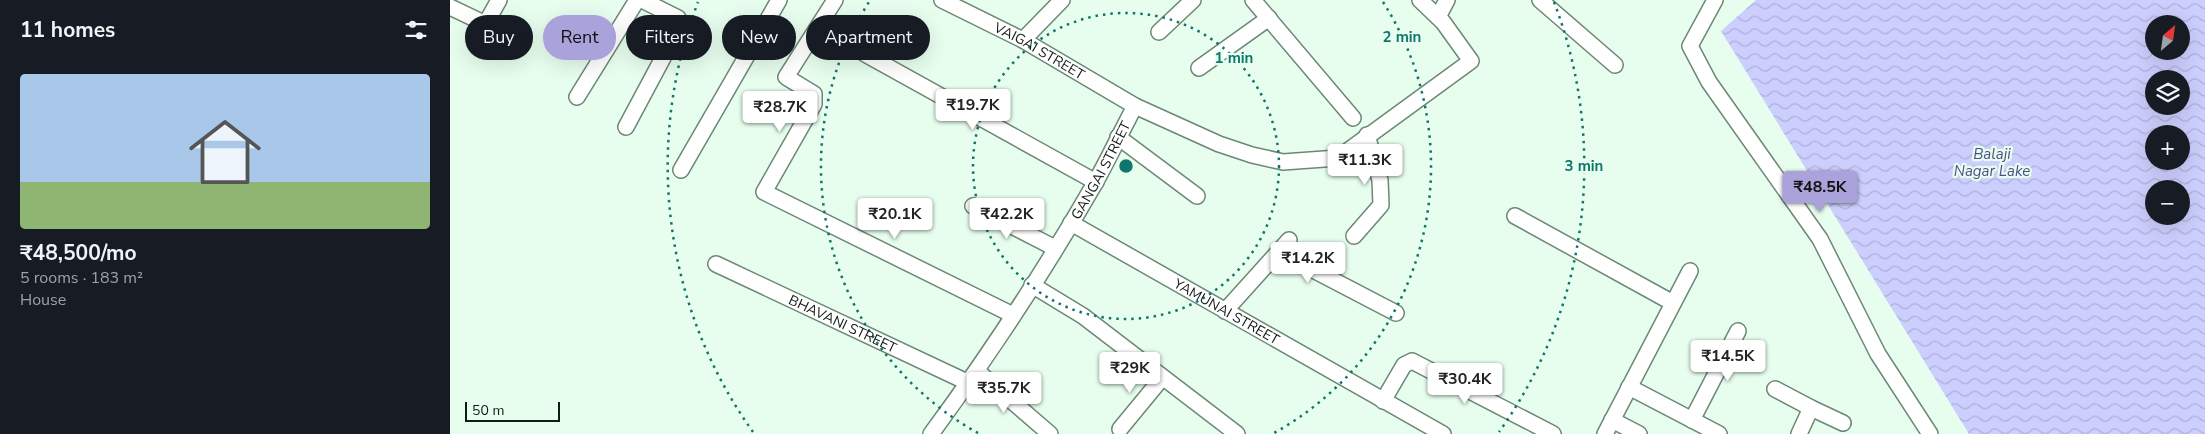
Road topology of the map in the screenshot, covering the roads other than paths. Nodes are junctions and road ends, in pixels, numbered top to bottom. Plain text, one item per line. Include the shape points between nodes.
1 (499, 0) edge
2 (637, 0) edge
3 (642, 0) edge
4 (779, 0) edge
5 (834, 0) edge
6 (942, 0) edge
7 (1062, 0) edge
8 (1193, 0) edge
9 (1253, 0) edge
10 (1420, 0) edge
11 (1447, 0) edge
12 (1540, 0) edge
13 (1715, 0) edge
14 (450, 7) edge
15 (468, 15) edge
16 (491, 15) edge
17 (1438, 17) junction
18 (1269, 18) junction
19 (1159, 32) dead end
20 (1023, 40) junction
21 (875, 60) edge
22 (1615, 65) dead end
23 (1199, 68) dead end
24 (577, 97) dead end
25 (1135, 106) junction
26 (1353, 118) dead end
27 (626, 127) dead end
28 (1367, 135) junction
29 (1118, 137) junction
30 (681, 170) dead end
31 (1096, 182) junction
32 (1197, 196) dead end
33 (973, 206) dead end
34 (1515, 216) dead end
35 (1071, 223) junction
36 (1354, 236) dead end
37 (1055, 248) junction
38 (716, 264) dead end
39 (1690, 271) dead end
40 (1032, 285) junction
41 (1673, 303) junction
42 (1225, 311) junction
43 (1396, 313) dead end
44 (1013, 315) junction
45 (1738, 330) dead end
46 (973, 377) junction
47 (1162, 378) junction
48 (1630, 387) junction
49 (1775, 389) dead end
50 (1382, 401) junction
51 (1810, 408) junction
52 (1612, 420) junction
53 (1692, 420) junction
54 (1843, 423) dead end
55 (1120, 429) dead end
56 (932, 434) edge
57 (1050, 434) edge
58 (1236, 434) edge
59 (1443, 434) edge
60 (1553, 434) edge
61 (1605, 434) edge
62 (1639, 434) edge
63 (1719, 434) edge
64 (1799, 434) edge
65 (1930, 434) edge

1 - 16 street
2 - 24 street
3 - 27 street via 678,18 681,24
4 - 30 street
5 - 44 street via 786,77 814,94 814,104 764,192
6 - 20 street, VAIGAI STREET
7 - 20 street
8 - 19 street
9 - 18 street
10 - 17 street
11 - 17 street
12 - 22 street
13 - 65 street via 1690,46 1709,82 1820,239 1878,354
14 - 15 street
17 - 28 street, VAIGAI STREET via 1471,61
18 - 23 street
18 - 26 street
20 - 25 street, VAIGAI STREET
21 - 31 street
25 - 28 street, VAIGAI STREET via 1219,144 1283,162 1338,158
25 - 29 street, GANGAI STREET
28 - 36 street via 1380,180 1381,205
29 - 31 street, GANGAI STREET
29 - 32 street
31 - 35 street, GANGAI STREET
33 - 37 street
34 - 41 street
35 - 37 street, GANGAI STREET
35 - 42 street, YAMUNAI STREET
37 - 40 street, GANGAI STREET
38 - 46 street, BHAVANI STREET
39 - 41 street
40 - 44 street, GANGAI STREET
40 - 47 street via 1083,316
41 - 48 street
42 - 43 street via 1284,246
42 - 50 street, YAMUNAI STREET
44 - 46 street, GANGAI STREET
45 - 53 street
46 - 56 street, GANGAI STREET
46 - 57 street, BHAVANI STREET
47 - 55 street
47 - 58 street
48 - 52 street
48 - 53 street
49 - 51 street
50 - 59 street, YAMUNAI STREET
50 - 60 street via 1404,365 1412,361
51 - 54 street
51 - 64 street
52 - 61 street
52 - 62 street
53 - 63 street

